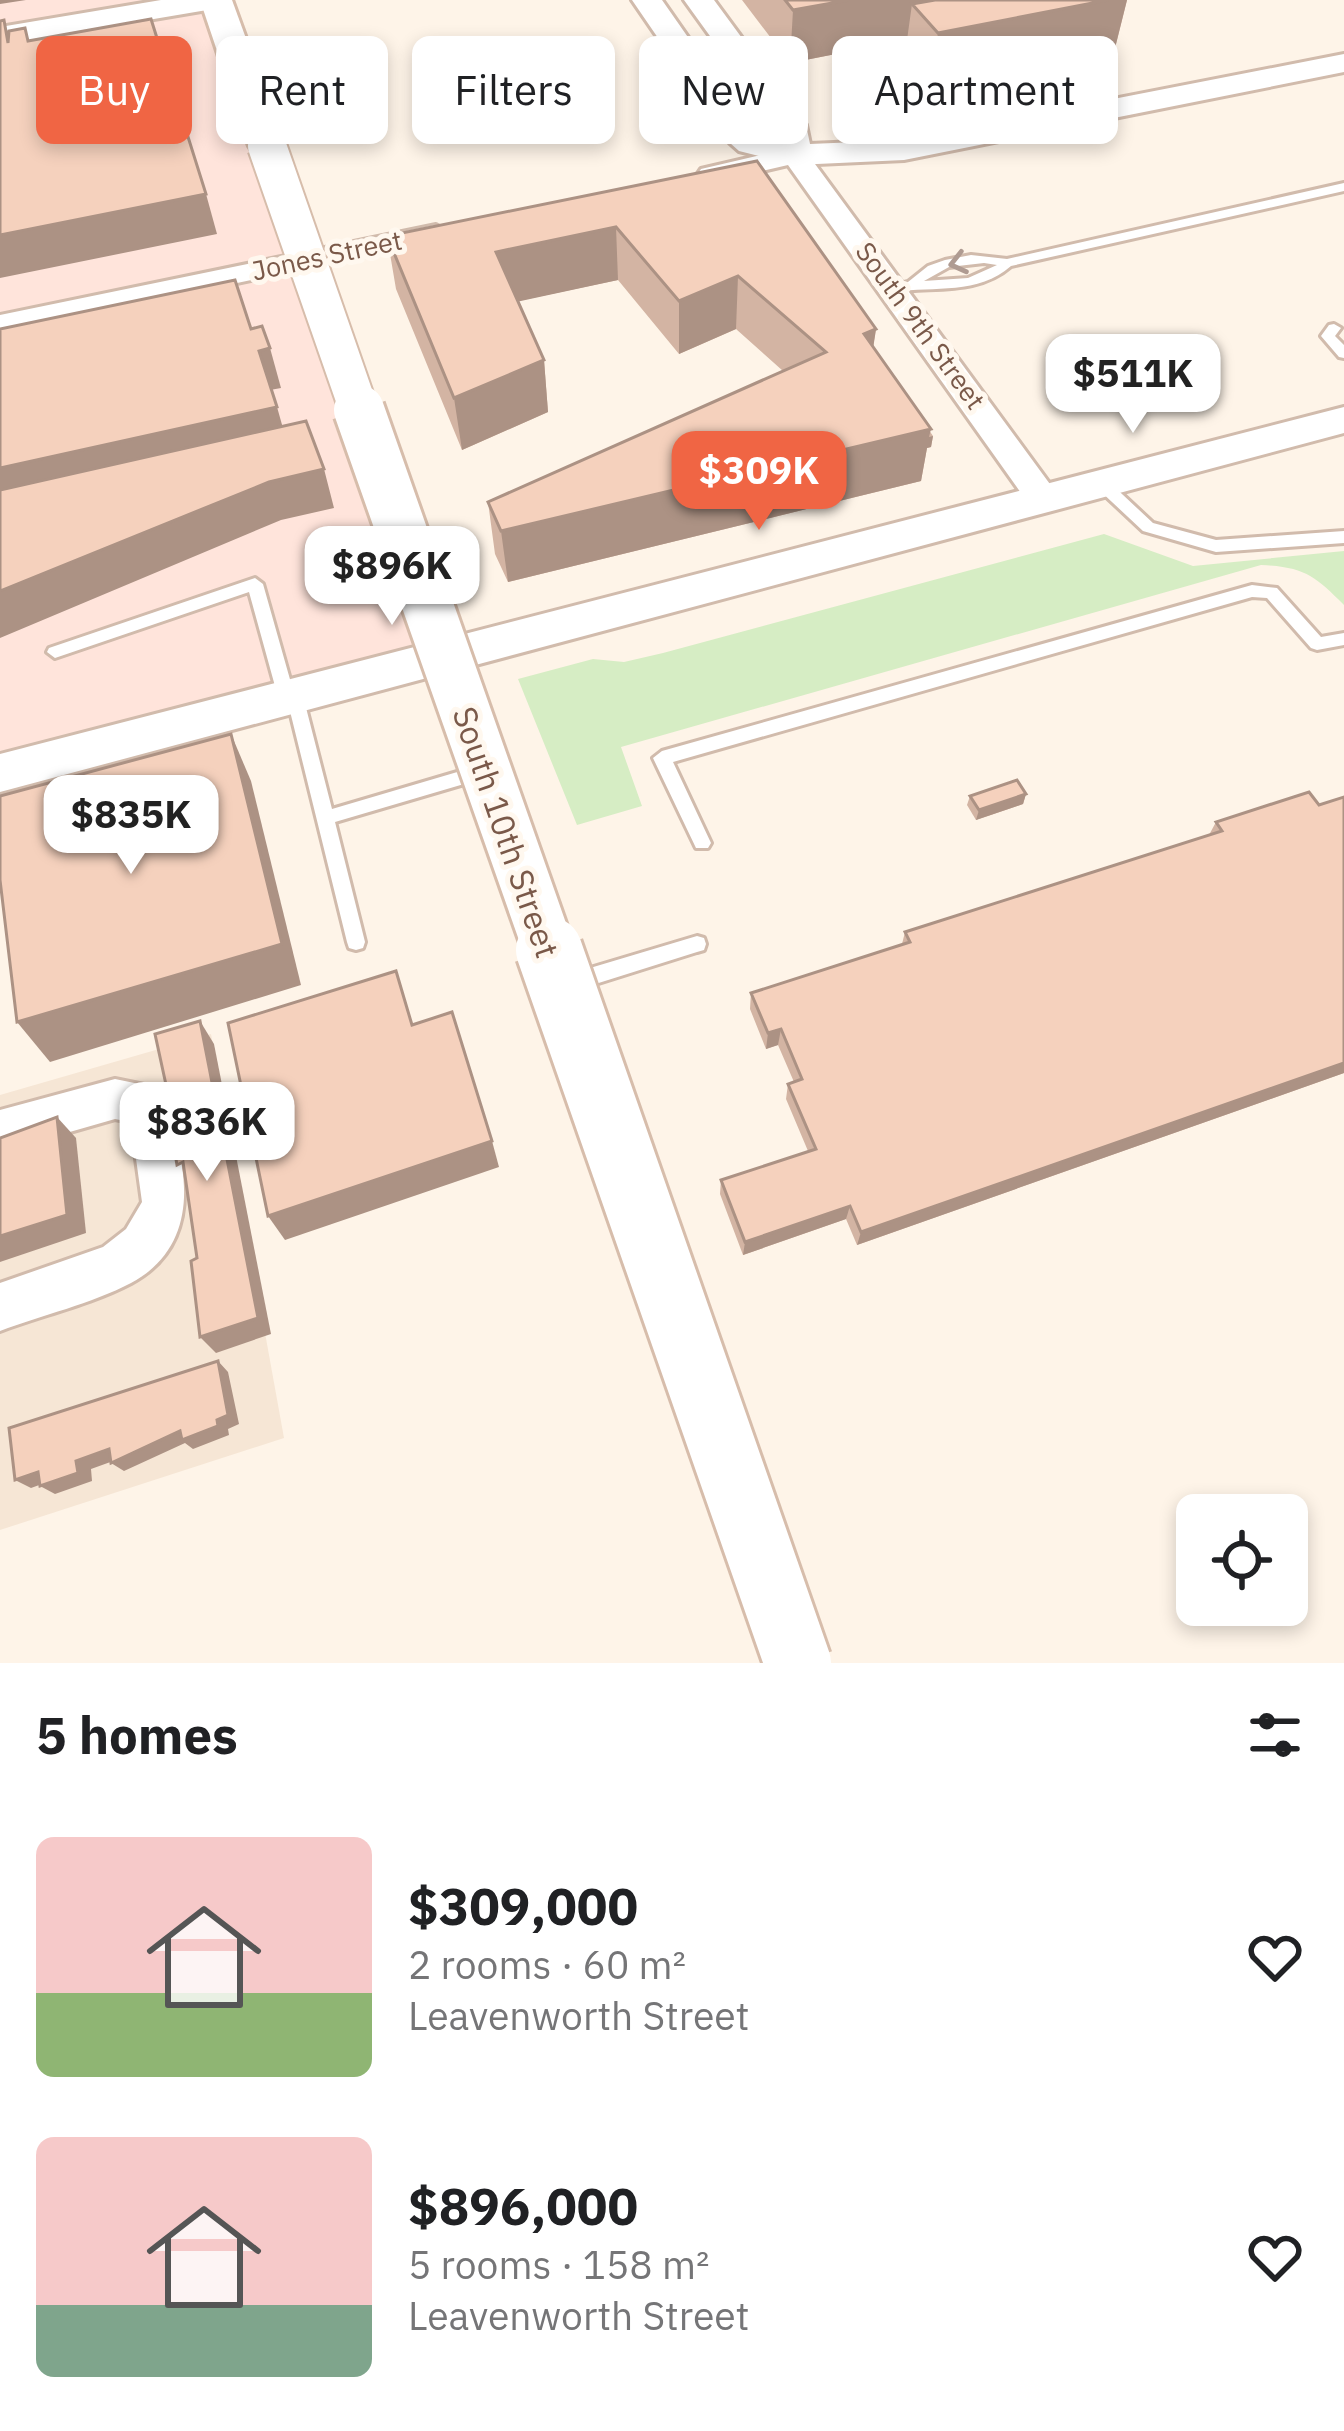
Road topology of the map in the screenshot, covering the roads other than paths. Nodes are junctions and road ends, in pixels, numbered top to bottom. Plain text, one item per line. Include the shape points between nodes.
1 (647, 0) edge
2 (699, 0) edge
3 (219, 13) edge
4 (1344, 34) edge
5 (0, 36) edge
6 (672, 36) edge
7 (725, 36) edge
8 (1344, 62) edge
9 (752, 144) edge
10 (793, 144) edge
11 (795, 155) junction
12 (684, 181) edge
13 (1344, 187) edge
14 (455, 229) edge
15 (904, 286) junction
16 (0, 324) edge
17 (1335, 326) edge
18 (1344, 354) edge
19 (1344, 420) edge
20 (1102, 484) junction
21 (1043, 499) junction
22 (1344, 537) edge
23 (1344, 639) edge
24 (55, 652) dead end
25 (290, 696) junction
26 (485, 771) junction
27 (0, 772) edge
28 (325, 818) junction
29 (702, 843) dead end
30 (356, 942) dead end
31 (697, 944) dead end
32 (560, 986) junction
33 (0, 1131) edge
34 (0, 1307) edge
35 (798, 1663) edge

1 - 6 street, South 9th Street
2 - 7 street, South 9th Street
3 - 5 street
3 - 26 main road, South 10th Street, bridge
4 - 11 street via 873,130
8 - 11 street via 904,150
9 - 11 street, South 9th Street
10 - 11 street, South 9th Street
11 - 12 street
11 - 15 street, South 9th Street
13 - 15 lane via 1007,263 998,274 937,289
14 - 16 street, Jones Street
15 - 21 street, South 9th Street
17 - 18 lane via 1328,336
19 - 20 street
20 - 21 street
20 - 22 lane via 1148,527 1216,546
21 - 25 street
23 - 29 lane via 1317,644 1271,592 1252,591 662,758
24 - 25 lane via 255,584
25 - 27 street
25 - 28 lane
26 - 28 lane
26 - 32 main road, South 10th Street, bridge
28 - 30 lane
31 - 32 lane
32 - 35 main road, South 10th Street, bridge
33 - 34 street via 115,1099 138,1102 155,1133 165,1207 142,1245 117,1264

